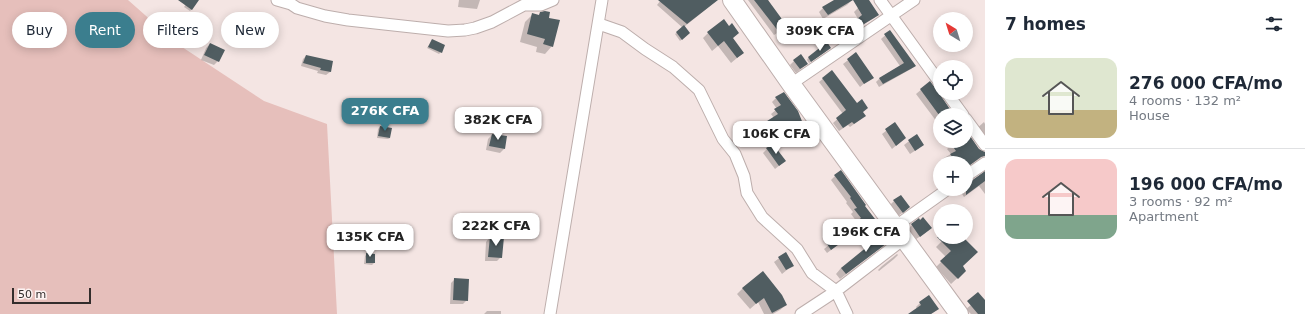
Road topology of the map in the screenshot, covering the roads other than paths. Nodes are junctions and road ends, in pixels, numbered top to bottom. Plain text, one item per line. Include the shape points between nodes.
1 (277, 0) edge
2 (554, 0) edge
3 (602, 0) edge
4 (732, 0) edge
5 (880, 0) edge
6 (914, 0) edge
7 (891, 16) junction
8 (599, 24) junction
9 (933, 73) edge
10 (791, 84) junction
11 (973, 129) edge
12 (985, 145) edge
13 (985, 163) edge
14 (973, 171) edge
15 (940, 196) edge
16 (900, 232) junction
17 (836, 291) junction
18 (550, 314) edge
19 (801, 314) edge
20 (847, 314) edge
21 (959, 314) edge

1 - 2 street via 325,16 448,31 475,28 524,5 541,5
3 - 8 street
4 - 10 main road
5 - 7 street
6 - 7 street
7 - 9 street
7 - 10 street
8 - 17 street via 622,32 673,67 699,90 723,139 735,154 744,176 747,193 762,216 797,249 812,273
8 - 18 street
10 - 16 main road
11 - 12 street
13 - 14 street
15 - 16 street
16 - 17 street
16 - 21 main road
17 - 19 street
17 - 20 street

